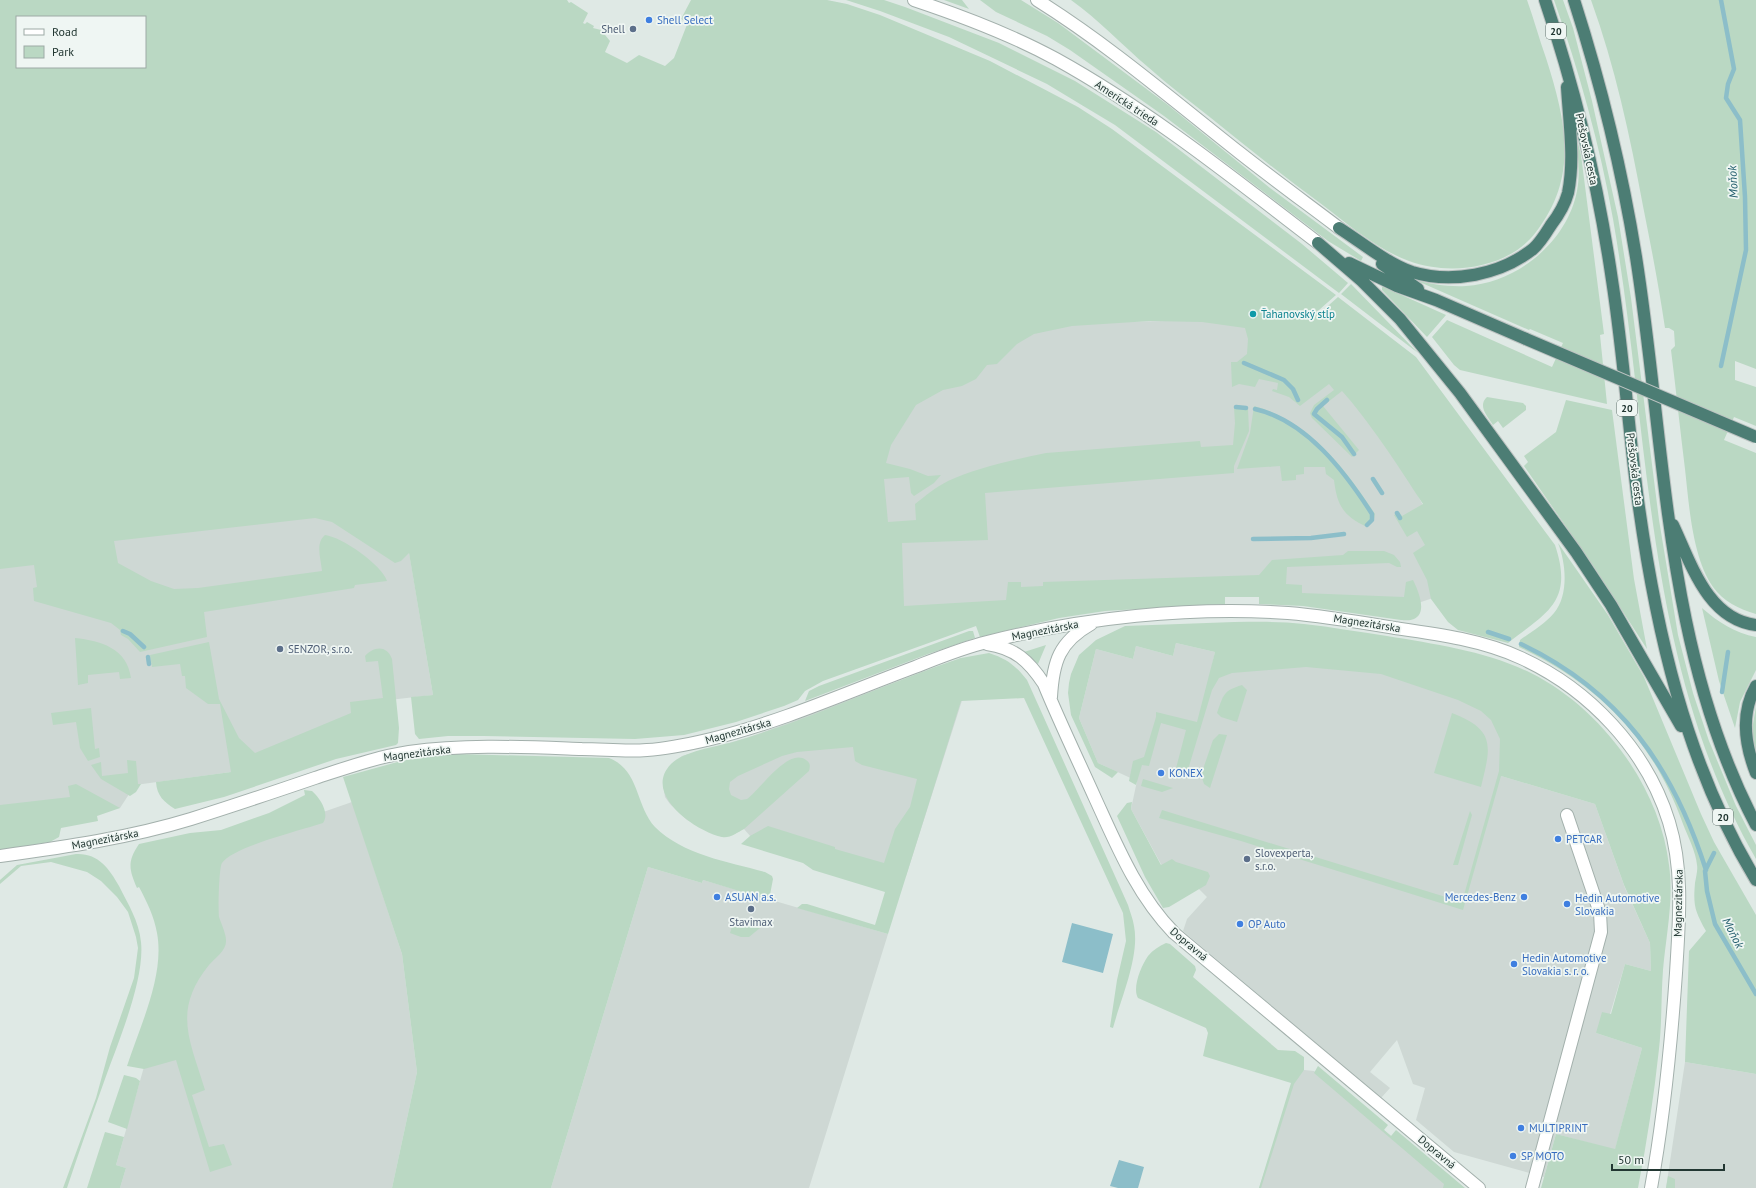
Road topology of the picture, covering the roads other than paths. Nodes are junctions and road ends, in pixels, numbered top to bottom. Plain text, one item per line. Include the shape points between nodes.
1 (914, 0) edge
2 (1037, 0) edge
3 (1545, 0) edge
4 (1574, 0) edge
5 (1566, 62) junction
6 (1339, 228) junction
7 (1318, 243) junction
8 (1436, 300) junction
9 (1756, 437) edge
10 (1668, 515) junction
11 (1099, 620) junction
12 (1756, 625) edge
13 (981, 643) junction
14 (1756, 686) edge
15 (1051, 701) junction
16 (1696, 752) junction
17 (1756, 773) edge
18 (1567, 815) dead end
19 (1756, 825) edge
20 (0, 856) edge
21 (1756, 880) edge
22 (1479, 1188) edge
23 (1532, 1188) edge
24 (1651, 1188) edge

1 - 7 street, Americká trieda via 962,17 1036,49 1092,80 1181,139
2 - 6 street via 1154,84
3 - 5 highway, Prešovská cesta / 20
4 - 10 highway, 20 via 1595,64 1636,256
5 - 6 highway via 1571,173 1567,195 1557,217 1534,248 1517,259 1482,274 1466,277 1426,275 1395,264
5 - 16 highway, Prešovská cesta / 20 via 1592,168 1612,281 1637,494 1653,595 1677,698
6 - 8 highway via 1388,268
7 - 8 highway via 1356,268
7 - 16 highway via 1362,281 1400,319 1460,393 1576,552 1611,605
8 - 9 highway, bridge
10 - 12 highway via 1709,596 1728,614
10 - 19 highway, 20 via 1678,585 1695,660 1732,773
11 - 13 street, Magnezitárska
11 - 15 street via 1078,631 1060,652 1052,680
11 - 24 street, Magnezitárska via 1225,612 1282,613 1441,635 1483,644 1520,657 1574,690 1612,723 1653,784 1669,824 1679,863 1678,947 1672,1031
13 - 15 street, Dopravná via 999,646 1020,656 1036,672
13 - 20 street, Magnezitárska via 775,721 707,740 646,750 508,746 409,752 376,758 156,829 105,841
14 - 17 highway via 1746,720 1746,736 1749,756
15 - 22 street, Dopravná via 1126,864 1161,920
16 - 21 highway, Prešovská cesta / 20 via 1727,827
18 - 23 street via 1600,913 1601,932

